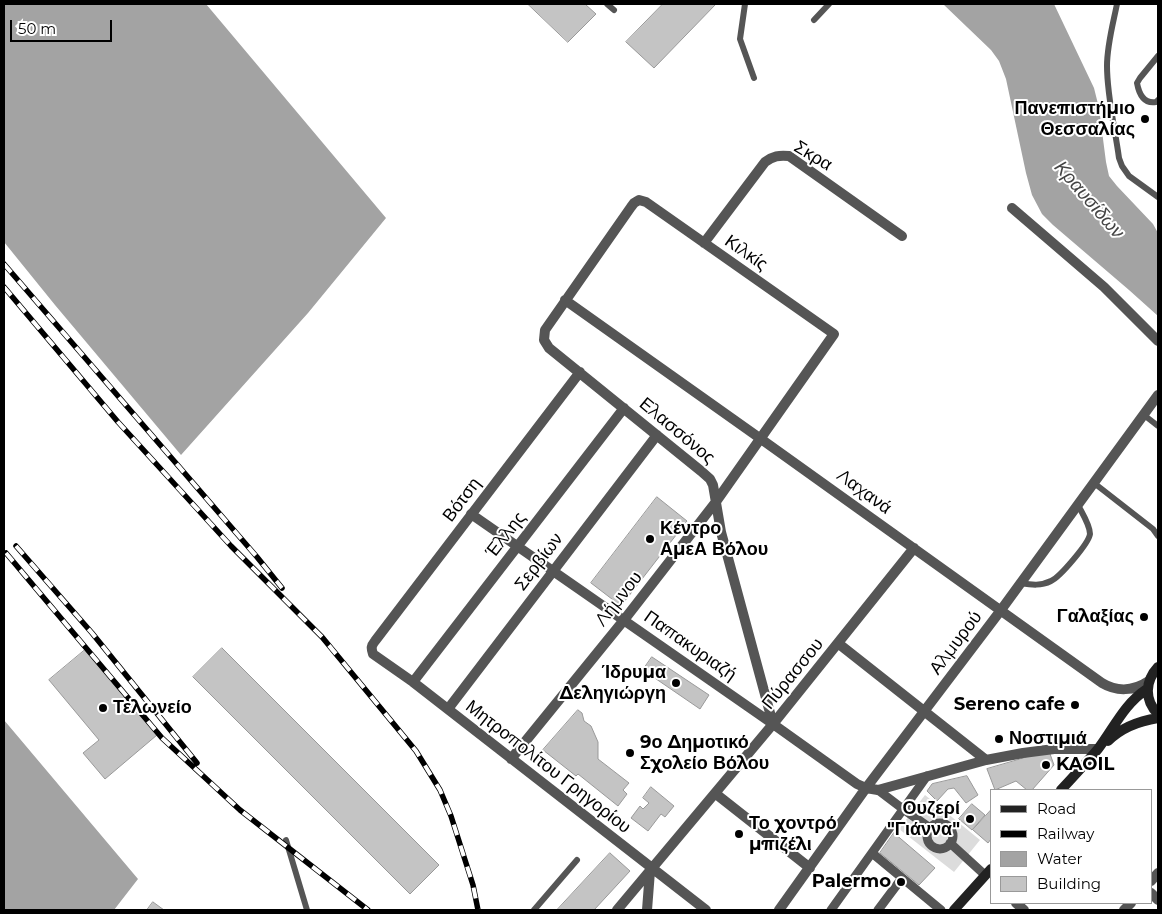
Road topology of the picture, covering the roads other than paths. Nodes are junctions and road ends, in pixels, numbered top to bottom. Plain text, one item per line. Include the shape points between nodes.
1 (607, 4) edge
2 (745, 4) edge
3 (829, 4) edge
4 (1117, 4) edge
5 (614, 10) dead end
6 (814, 20) dead end
7 (1158, 56) edge
8 (754, 78) dead end
9 (1158, 100) edge
10 (1158, 197) edge
11 (1012, 208) dead end
12 (902, 236) dead end
13 (704, 243) junction
14 (565, 300) junction
15 (834, 334) joint
16 (1158, 341) edge
17 (580, 372) junction
18 (1158, 395) edge
19 (624, 408) junction
20 (1144, 415) junction
21 (1158, 426) edge
22 (657, 435) junction
23 (761, 439) junction
24 (1094, 483) junction
25 (715, 503) junction
26 (1078, 505) junction
27 (471, 514) junction
28 (1158, 536) edge
29 (517, 546) junction
30 (914, 548) junction
31 (553, 571) junction
32 (1021, 583) junction
33 (1001, 610) junction
34 (624, 620) junction
35 (839, 644) junction
36 (371, 648) joint
37 (1158, 667) edge
38 (413, 682) junction
39 (1148, 685) junction
40 (448, 709) junction
41 (924, 711) junction
42 (1158, 714) edge
43 (1158, 718) edge
44 (773, 724) junction
45 (1098, 749) junction
46 (511, 759) junction
47 (986, 760) junction
48 (927, 776) junction
49 (866, 788) junction
50 (1062, 789) edge
51 (878, 790) junction
52 (716, 794) junction
53 (903, 809) junction
54 (930, 828) junction
55 (286, 840) dead end
56 (950, 843) junction
57 (872, 853) junction
58 (577, 860) dead end
59 (810, 868) junction
60 (651, 869) junction
61 (989, 875) edge
62 (902, 878) junction
63 (307, 910) edge
64 (534, 910) edge
65 (617, 910) edge
66 (647, 910) edge
67 (706, 910) edge
68 (779, 910) edge
69 (830, 910) edge
70 (878, 910) edge
71 (941, 910) edge
72 (954, 910) edge

1 - 5 lane
2 - 8 lane via 740,40
3 - 6 lane
4 - 10 lane via 1107,66 1119,158 1129,176
7 - 9 lane via 1137,83 1141,97 1151,103
11 - 16 street via 1104,287
12 - 13 street, Σκρα via 789,156 781,155 765,162
13 - 14 street, Κιλκίς via 639,200
13 - 15 street, Κιλκίς
14 - 17 street, Ελασσόνος via 545,330 544,340 549,348
14 - 23 street, Λαχανά
15 - 23 street, Λήμνου
17 - 19 street, Ελασσόνος
17 - 27 street, Βότση
18 - 20 street, Αλμυρού
19 - 22 street, Ελασσόνος
19 - 29 street, Έλλης
20 - 21 lane
20 - 24 street, Αλμυρού
22 - 25 street, Ελασσόνος via 710,479
22 - 31 street, Σερβίων
23 - 25 street, Λήμνου
23 - 30 street, Λαχανά
24 - 26 street, Αλμυρού
24 - 28 lane via 1153,528
25 - 34 street, Λήμνου
25 - 44 street, Ελασσόνος
26 - 32 street, Αλμυρού
26 - 32 lane via 1090,535 1085,544 1059,576 1051,581 1040,585
27 - 29 street, Παπακυριαζή
27 - 36 street, Βότση
29 - 31 street, Παπακυριαζή
29 - 38 street, Έλλης
30 - 33 street, Λαχανά
30 - 35 street, Πύρασσου
31 - 34 street, Παπακυριαζή
31 - 40 street, Σερβίων
32 - 33 street, Αλμυρού
33 - 39 street, Λαχανά via 1106,685 1131,689
33 - 41 street, Αλμυρού
34 - 44 street, Παπακυριαζή
34 - 46 street, Λήμνου
35 - 41 street
35 - 44 street, Πύρασσου
36 - 38 street, Μητροπολίτου Γρηγορίου via 373,654
37 - 39 main road
38 - 40 street, Μητροπολίτου Γρηγορίου
39 - 42 main road via 1149,701
39 - 45 main road via 1130,703
40 - 46 street, Μητροπολίτου Γρηγορίου
41 - 47 street
41 - 49 street, Αλμυρού
43 - 45 main road via 1126,727
44 - 49 street, Παπακυριαζή
44 - 52 street, Πύρασσου
45 - 47 street via 1054,749
45 - 50 main road
46 - 60 street, Μητροπολίτου Γρηγορίου
47 - 48 street
48 - 51 street
48 - 53 street
49 - 51 street
49 - 59 street, Αλμυρού
51 - 53 street
52 - 59 street
52 - 60 street, Πύρασσου
53 - 54 street
53 - 57 street
54 - 56 street via 938,823 947,826 952,834
54 - 56 street via 928,838 932,846 942,848
55 - 63 lane
56 - 61 street
57 - 62 street
57 - 69 street
58 - 64 lane
59 - 68 street, Αλμυρού
60 - 65 street, Πύρασσου
60 - 66 street
60 - 67 street, Μητροπολίτου Γρηγορίου
61 - 72 main road
62 - 70 street
62 - 71 street

